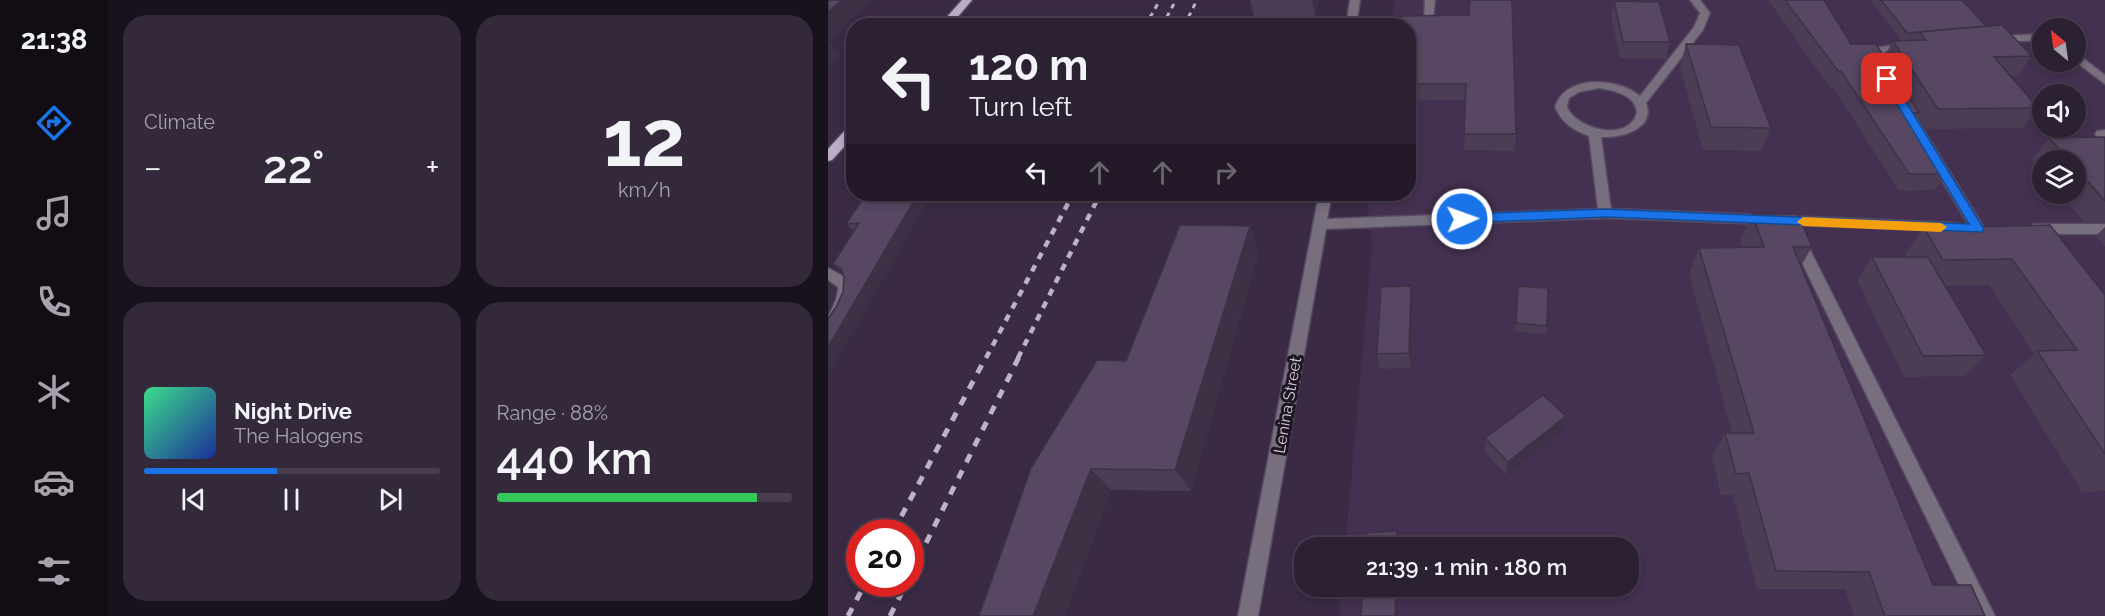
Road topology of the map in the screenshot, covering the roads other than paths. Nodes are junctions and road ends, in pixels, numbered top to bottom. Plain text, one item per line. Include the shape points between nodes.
1 (966, 0) edge
2 (1355, 0) edge
3 (1430, 0) edge
4 (1695, 0) edge
5 (951, 18) edge
6 (1353, 18) edge
7 (1428, 19) edge
8 (2032, 38) edge
9 (1984, 40) edge
10 (1918, 45) edge
11 (2086, 65) edge
12 (1887, 80) edge
13 (2105, 81) edge
14 (1899, 100) edge
15 (1640, 104) junction
16 (1595, 133) junction
17 (846, 137) edge
18 (828, 157) edge
19 (1324, 201) edge
20 (1605, 213) junction
21 (1789, 221) junction
22 (1320, 224) junction
23 (2024, 229) edge
24 (2105, 229) edge
25 (828, 273) edge
26 (828, 330) edge
27 (1248, 616) edge
28 (1985, 616) edge

1 - 5 main road
2 - 6 street
3 - 7 street
4 - 15 street via 1705,13 1699,28
8 - 9 street
10 - 12 street via 1887,48 1874,54
11 - 13 street
14 - 21 street via 1984,229
15 - 16 street via 1643,112 1634,127 1616,133
15 - 16 street via 1623,90 1605,86 1586,86 1566,94 1560,108 1563,116 1581,129
16 - 20 street
17 - 18 main road
19 - 22 street, Lenina Street
20 - 21 street
20 - 22 street
21 - 28 street
22 - 27 street, Lenina Street
23 - 24 street
25 - 26 street via 845,284 847,294

